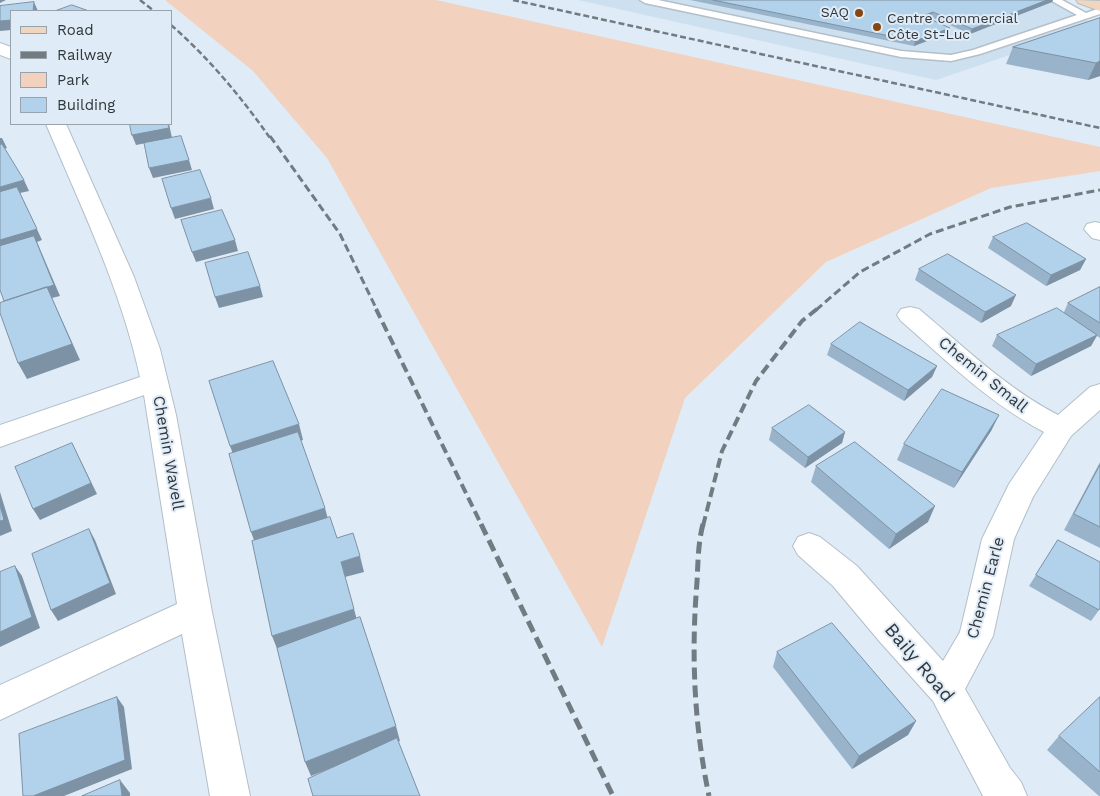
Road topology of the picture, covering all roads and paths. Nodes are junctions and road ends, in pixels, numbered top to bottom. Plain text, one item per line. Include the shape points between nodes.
1 (644, 0) edge
2 (1055, 0) edge
3 (1084, 0) edge
4 (1100, 6) edge
5 (1100, 11) edge
6 (1086, 16) junction
7 (56, 125) edge
8 (910, 315) dead end
9 (155, 382) junction
10 (1100, 394) edge
11 (1061, 429) junction
12 (0, 436) edge
13 (810, 546) dead end
14 (195, 612) junction
15 (946, 689) junction
16 (0, 703) edge
17 (230, 796) edge
18 (1008, 796) edge

1 - 6 lane via 932,58 951,58 976,52
2 - 6 lane
3 - 4 main road
5 - 6 lane
7 - 9 street, Chemin Wavell via 122,277
8 - 11 street, Chemin Small via 1000,392
9 - 12 street
9 - 14 street, Chemin Wavell
10 - 11 street, Chemin Earle
11 - 15 street, Chemin Earle via 1020,492 998,539 976,636
13 - 15 street, Baily Road via 845,576
14 - 16 street
14 - 17 street, Chemin Wavell
15 - 18 street, Baily Road via 996,782

